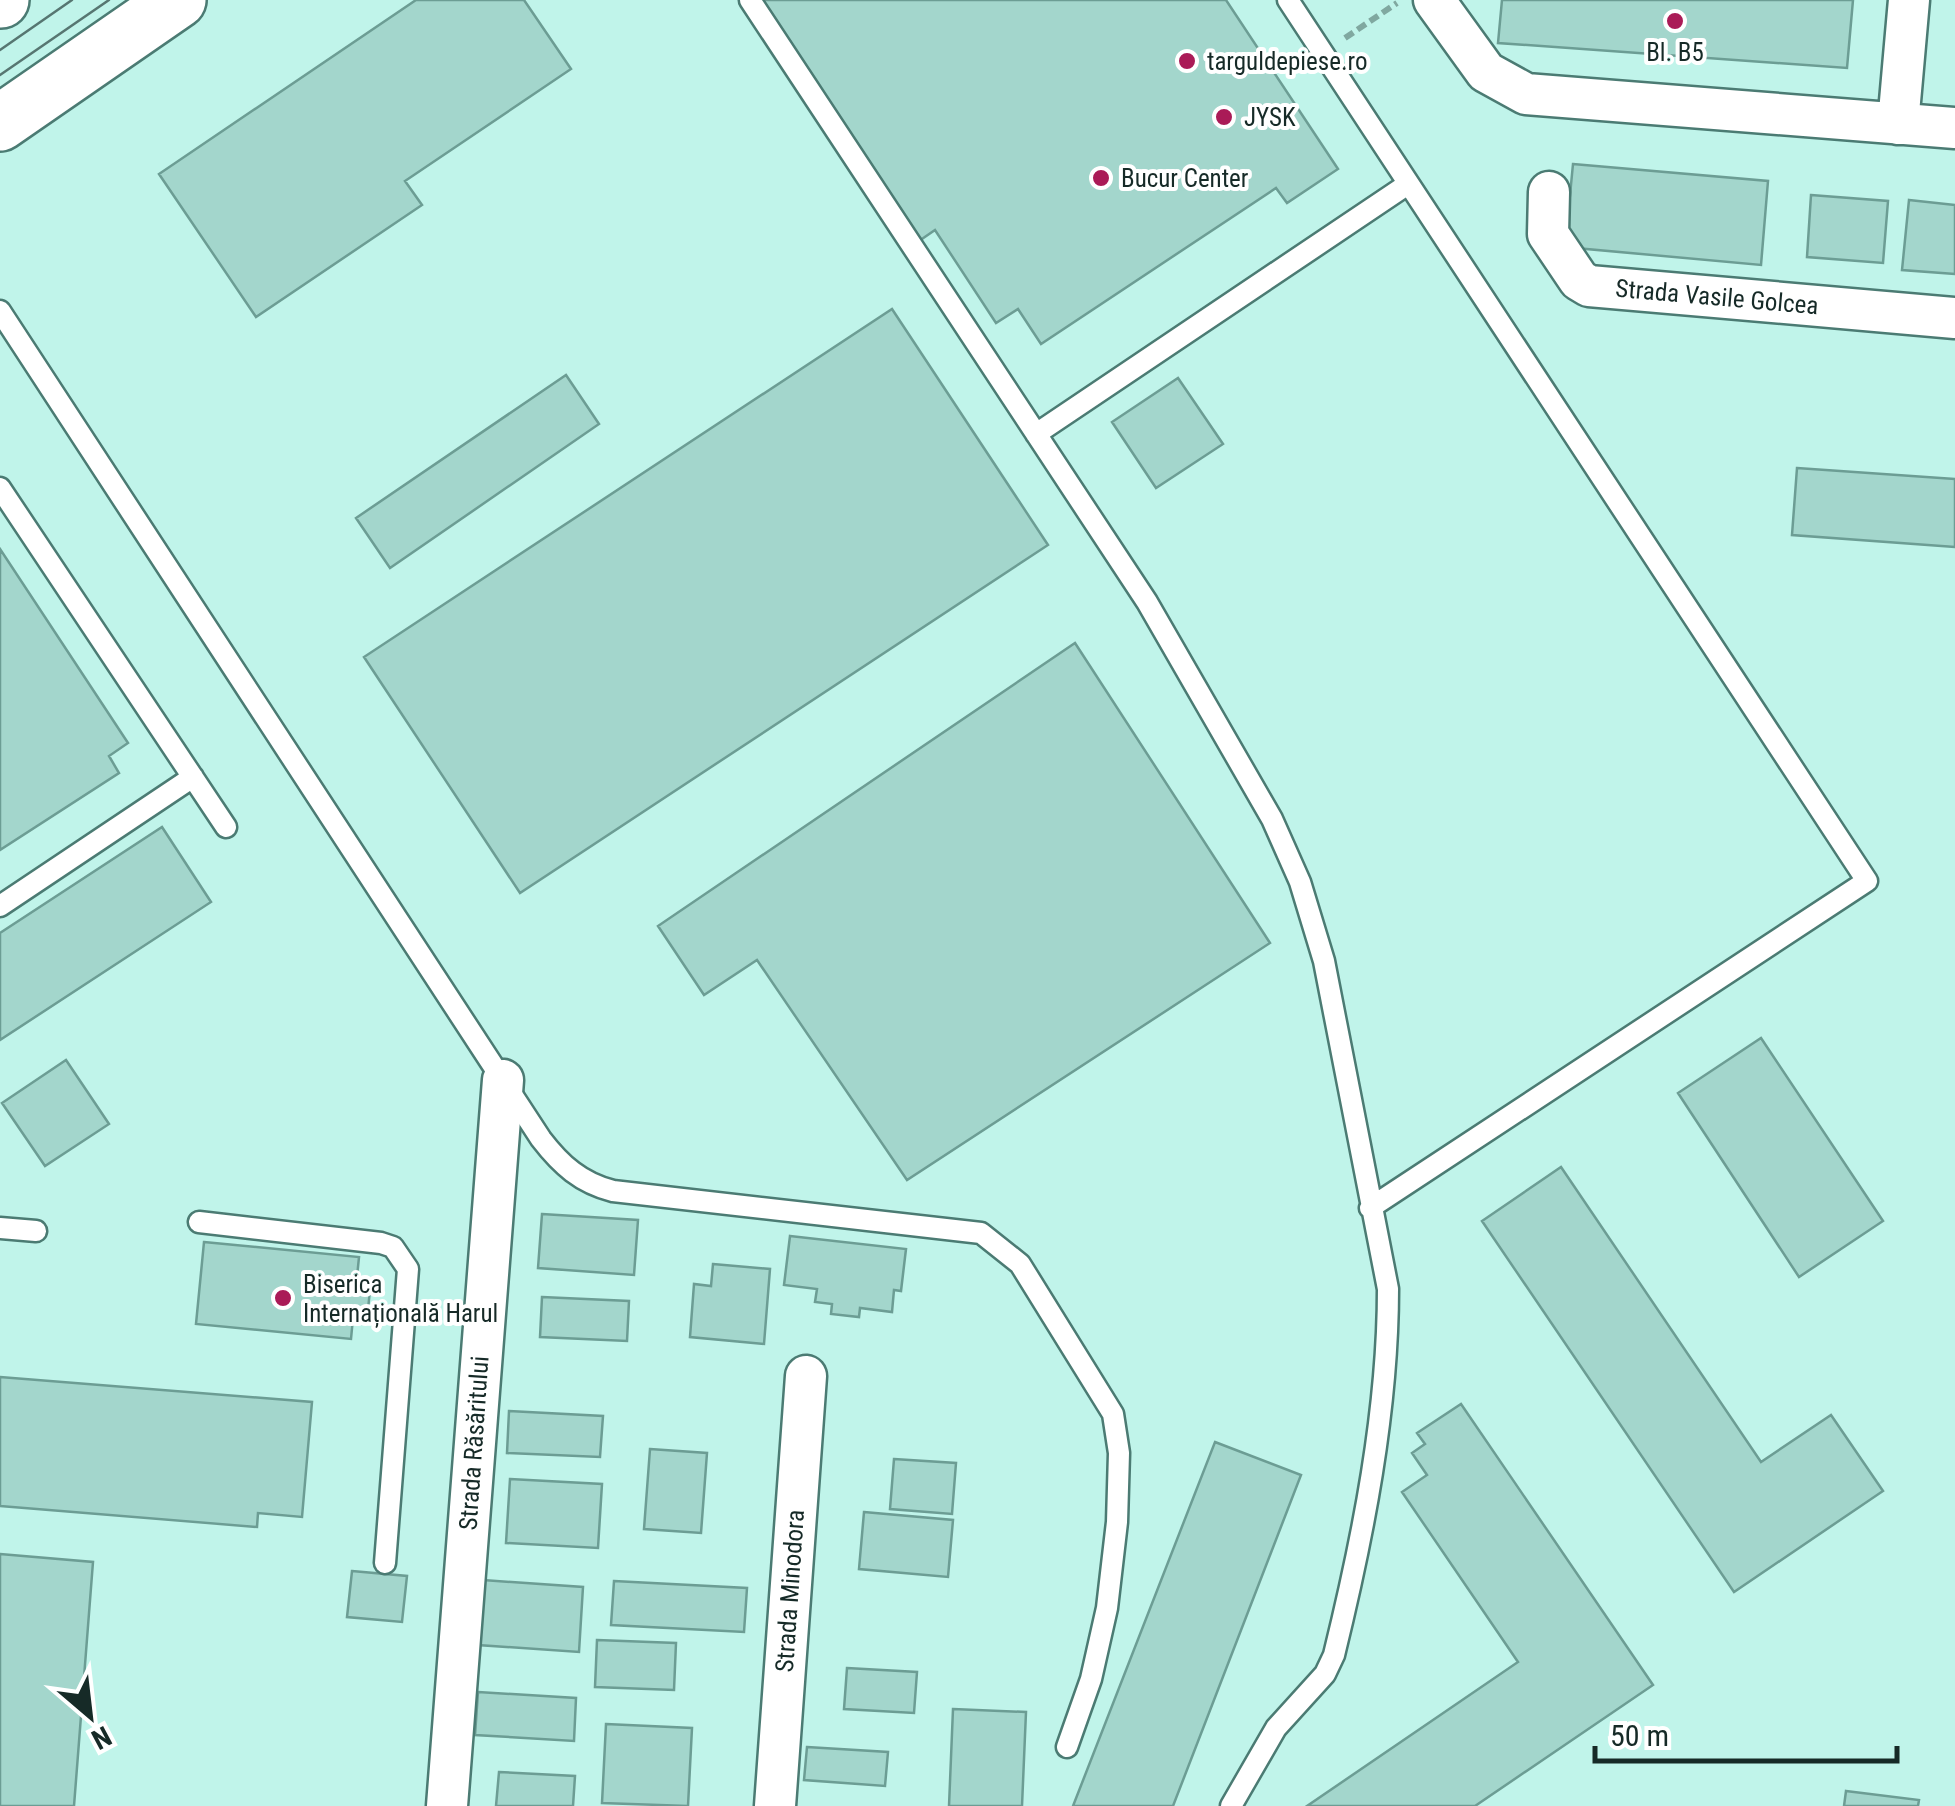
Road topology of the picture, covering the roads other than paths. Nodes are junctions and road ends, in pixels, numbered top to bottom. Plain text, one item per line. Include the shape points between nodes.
1 (178, 0) edge
2 (750, 0) edge
3 (1288, 0) edge
4 (1434, 0) edge
5 (1908, 0) edge
6 (0, 123) edge
7 (1898, 124) junction
8 (1955, 128) edge
9 (1408, 184) junction
10 (1550, 192) dead end
11 (0, 311) edge
12 (1955, 318) edge
13 (1036, 434) junction
14 (0, 488) edge
15 (192, 777) junction
16 (226, 827) dead end
17 (0, 906) edge
18 (503, 1080) junction
19 (1370, 1208) junction
20 (200, 1222) dead end
21 (0, 1228) edge
22 (36, 1231) dead end
23 (806, 1376) dead end
24 (385, 1563) dead end
25 (1067, 1747) dead end
26 (447, 1806) edge
27 (775, 1806) edge
28 (1231, 1806) edge

1 - 6 main road
2 - 13 lane
3 - 9 lane
4 - 7 street via 1486,72 1526,94
5 - 7 street
7 - 8 street
9 - 13 lane
9 - 19 lane via 1867,880
10 - 12 street, Strada Vasile Golcea via 1548,234 1589,286
11 - 18 lane
13 - 19 lane via 1147,602 1272,819 1300,882 1324,961
14 - 15 lane
15 - 16 lane
15 - 17 lane
18 - 25 lane via 552,1154 589,1184 981,1233 1020,1264 1113,1414 1118,1453 1107,1608
18 - 26 street, Strada Răsăritului
19 - 28 lane via 1388,1290 1388,1340 1342,1622 1325,1674 1276,1728
20 - 24 lane via 381,1243 394,1248 408,1269
21 - 22 lane
23 - 27 street, Strada Minodora

